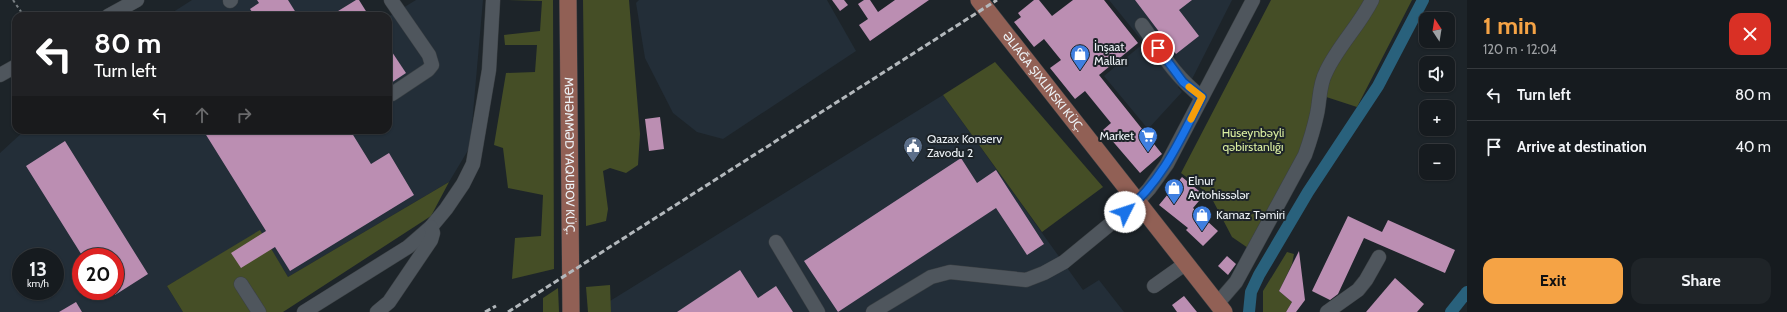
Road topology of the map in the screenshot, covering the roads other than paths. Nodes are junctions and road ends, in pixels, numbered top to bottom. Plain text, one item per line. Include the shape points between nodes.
1 (137, 0) edge
2 (391, 0) edge
3 (493, 0) edge
4 (568, 0) edge
5 (979, 0) edge
6 (1253, 0) edge
7 (1372, 0) edge
8 (115, 12) edge
9 (1142, 25) dead end
10 (12, 68) edge
11 (0, 74) edge
12 (392, 94) dead end
13 (1202, 97) junction
14 (1137, 202) junction
15 (431, 227) junction
16 (776, 242) dead end
17 (1379, 257) dead end
18 (1186, 264) junction
19 (241, 284) dead end
20 (1154, 286) dead end
21 (1221, 308) edge
22 (259, 312) edge
23 (304, 312) edge
24 (377, 312) edge
25 (571, 312) edge
26 (818, 312) edge
27 (873, 312) edge
28 (1327, 312) edge

1 - 8 street
2 - 12 street via 429,55 432,65
3 - 15 street via 489,70 473,164 463,184
4 - 25 main road, MƏHƏMMƏD YAQUBOV KÜÇ.
5 - 14 main road
6 - 13 street
7 - 21 street via 1360,23 1326,72 1305,155
9 - 13 street via 1183,82
10 - 11 street
13 - 14 street via 1168,164
14 - 18 main road
14 - 27 street via 1064,262 1044,273 1026,280 950,272 931,277
15 - 23 street via 408,247
15 - 24 street via 431,240 389,302
16 - 26 street
17 - 28 street via 1358,290
18 - 20 street
18 - 21 main road
19 - 22 street

